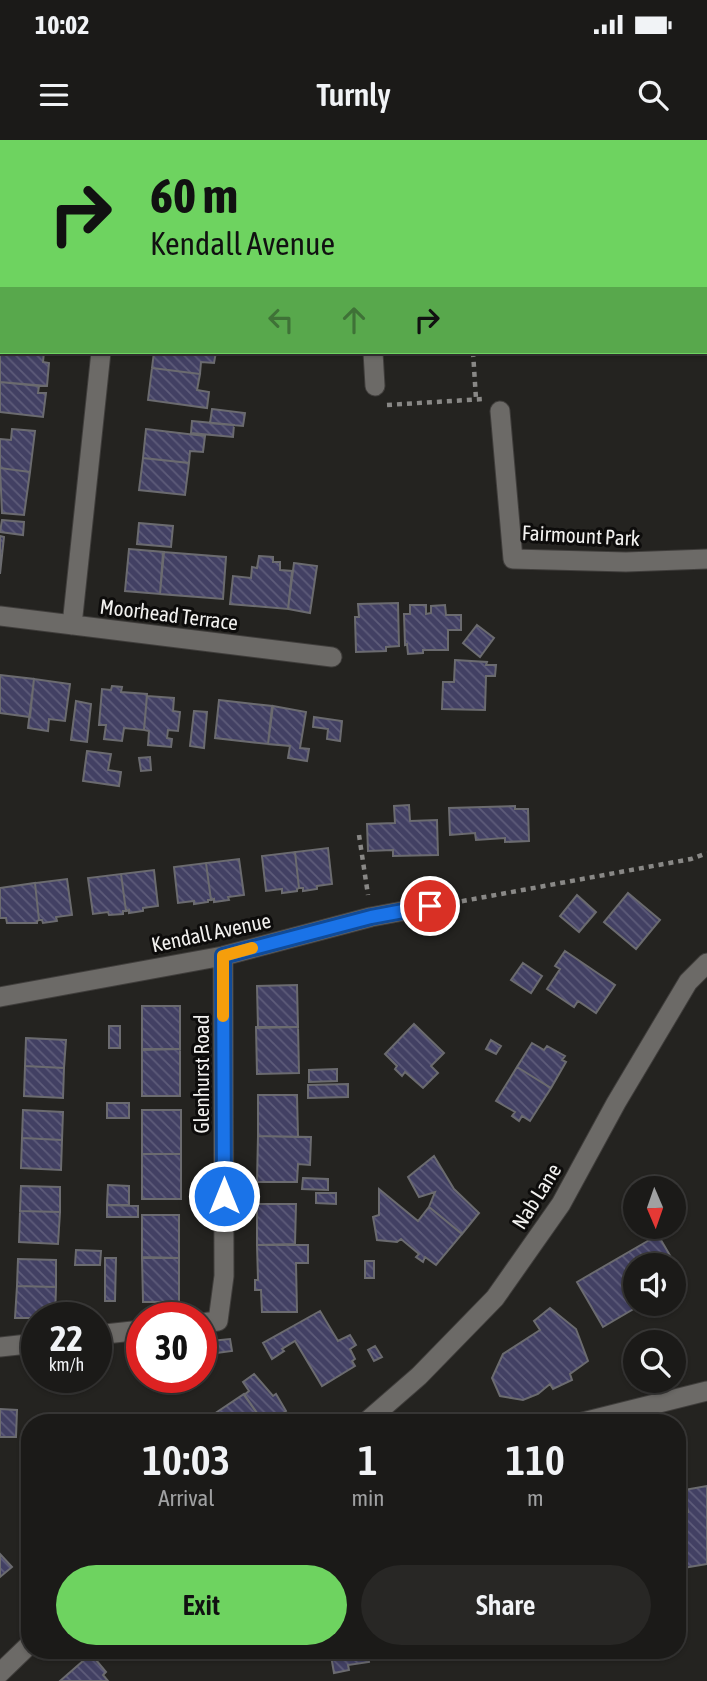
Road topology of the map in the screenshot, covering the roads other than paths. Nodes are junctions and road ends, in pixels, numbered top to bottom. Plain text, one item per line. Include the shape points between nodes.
1 (101, 354) edge
2 (373, 354) edge
3 (375, 386) road end
4 (494, 405) road end
5 (707, 559) edge
6 (0, 616) edge
7 (72, 625) junction
8 (332, 657) dead end
9 (430, 906) road end
10 (223, 956) junction
11 (707, 963) edge
12 (0, 997) edge
13 (217, 1321) edge
14 (21, 1345) edge
15 (0, 1347) edge
16 (707, 1391) edge
17 (375, 1414) edge
18 (612, 1414) edge
19 (21, 1653) edge
20 (0, 1673) edge

1 - 7 street
2 - 3 street
4 - 5 street, Fairmount Park via 513,559
6 - 7 street, Moorhead Terrace
7 - 8 street, Moorhead Terrace
9 - 10 street, Kendall Avenue
10 - 12 street, Kendall Avenue
10 - 13 street, Glenhurst Road via 224,1276
11 - 17 street, Nab Lane via 688,982 561,1204 495,1298
14 - 15 street
16 - 18 street
19 - 20 street

